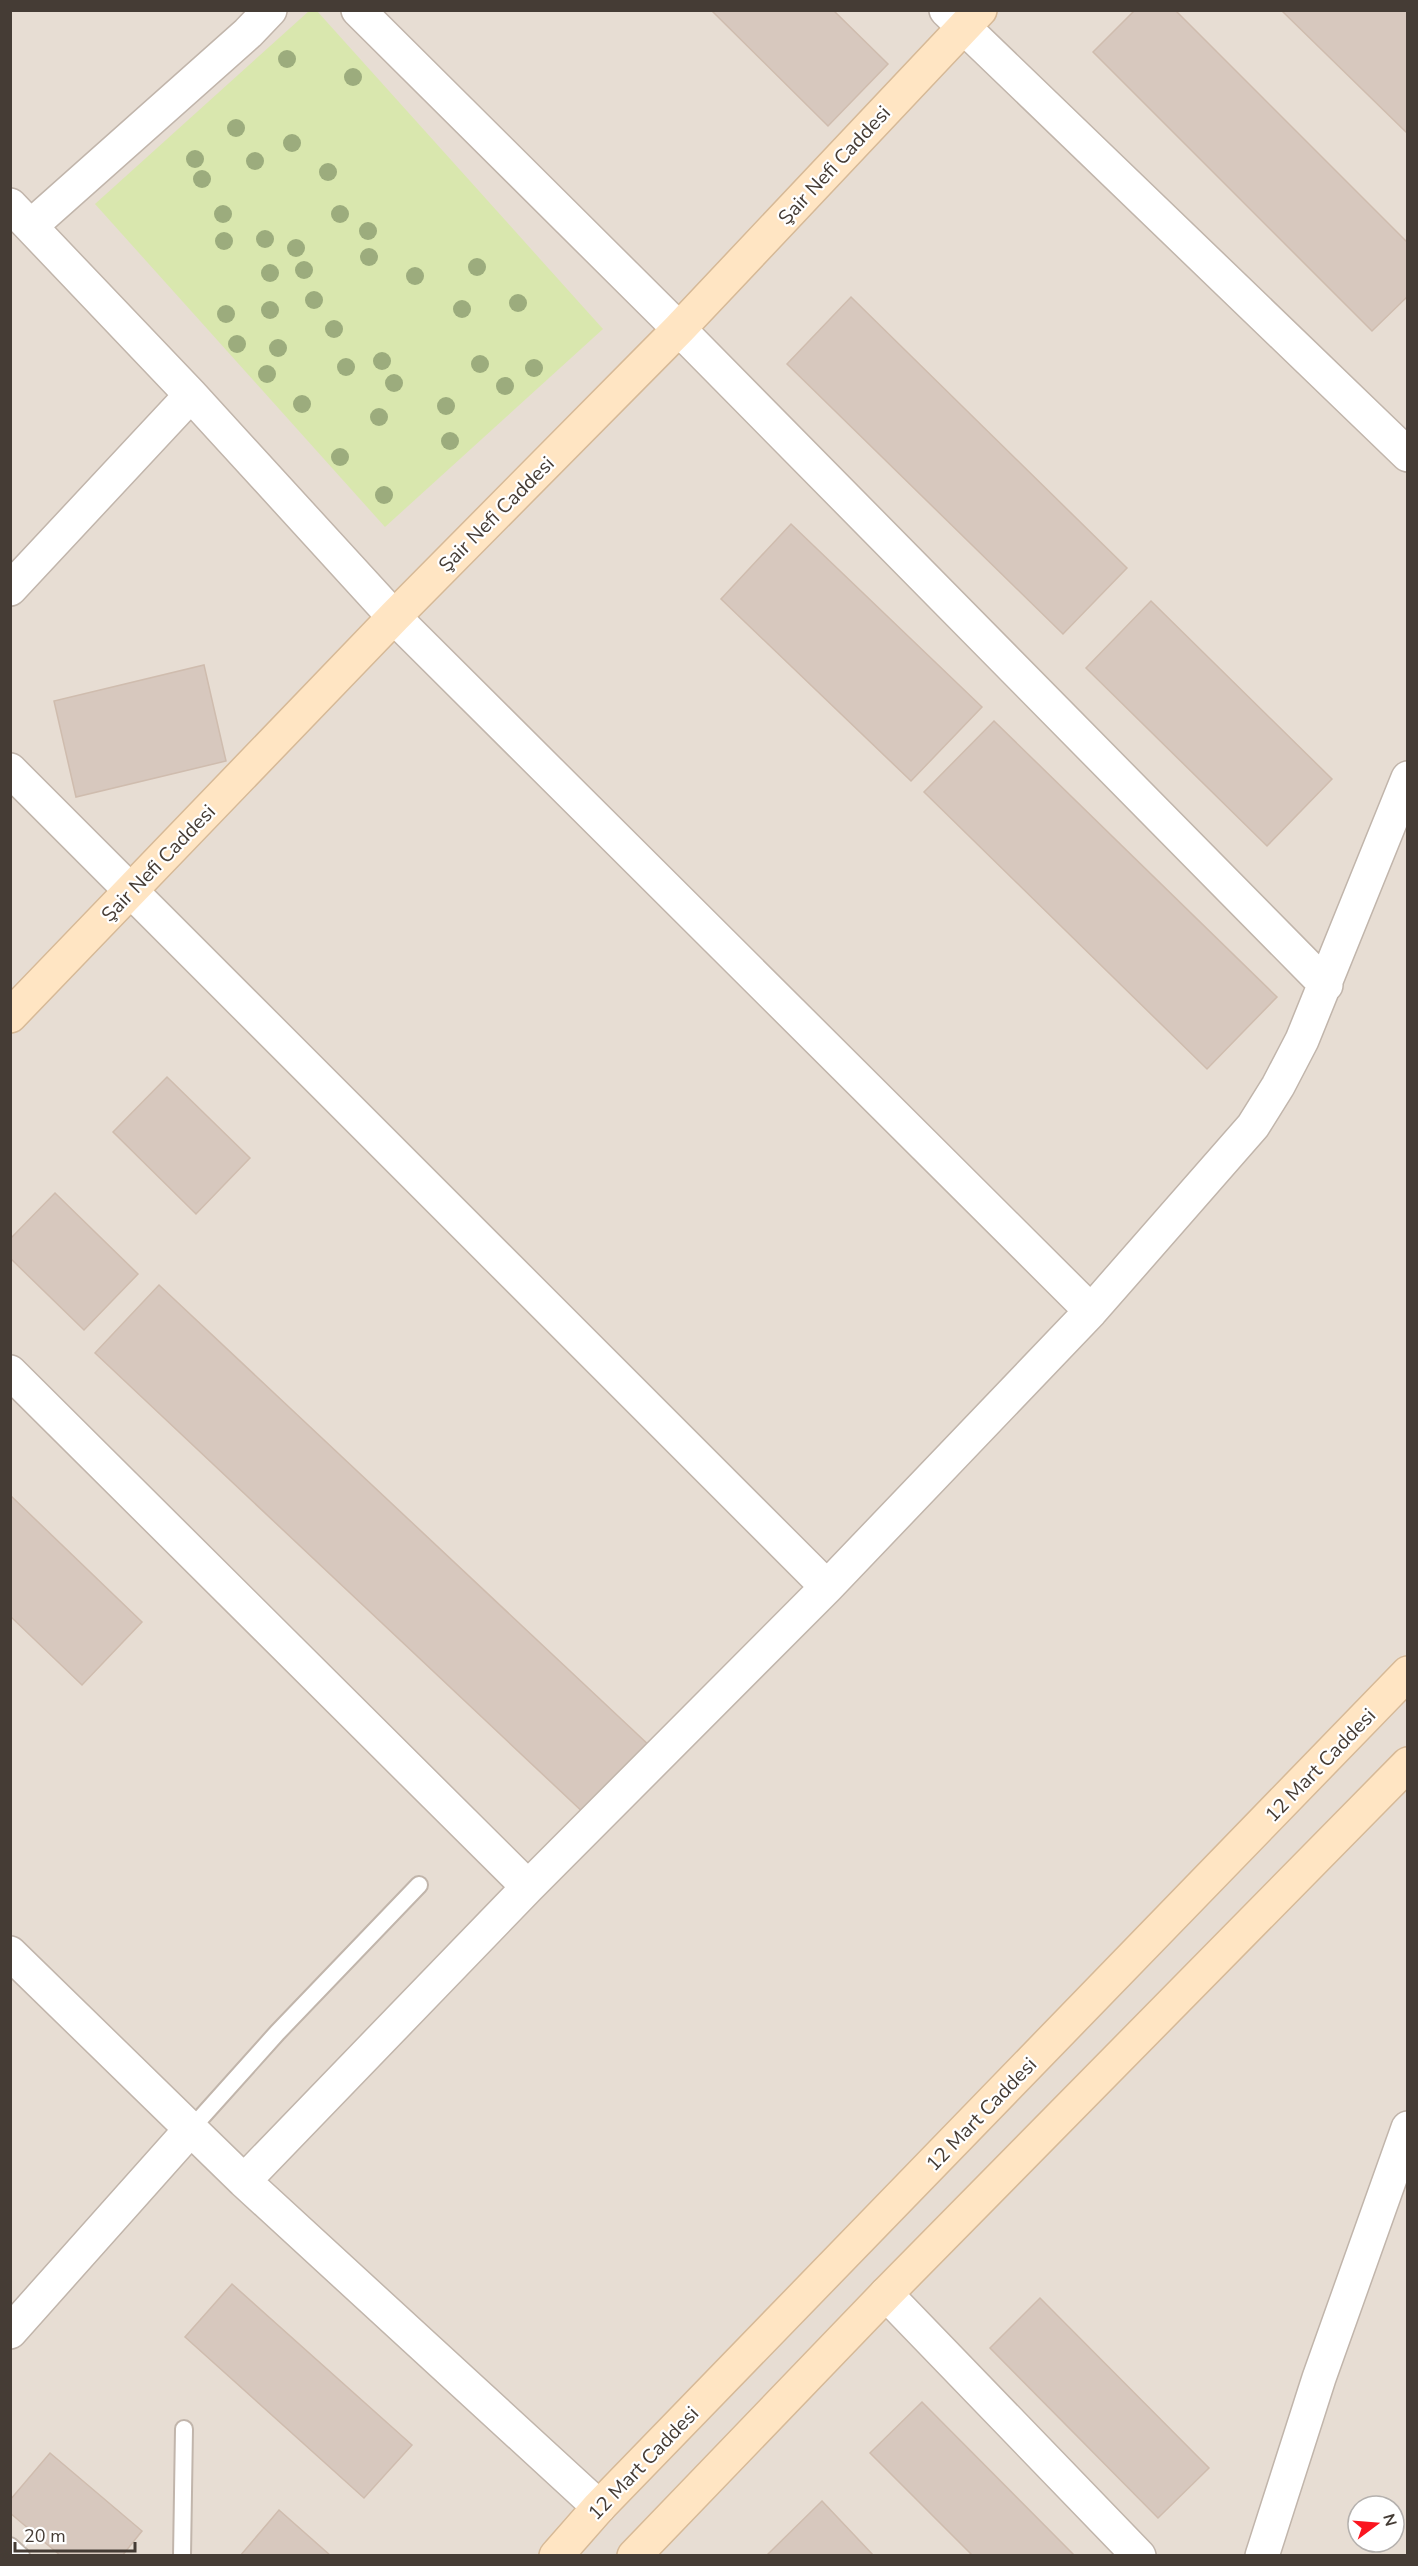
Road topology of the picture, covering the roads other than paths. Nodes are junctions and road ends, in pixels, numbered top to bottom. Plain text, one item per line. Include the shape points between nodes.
1 (270, 10) edge
2 (358, 10) edge
3 (963, 16) edge
4 (21, 216) edge
5 (680, 329) junction
6 (191, 395) junction
7 (1407, 455) edge
8 (10, 590) edge
9 (394, 617) junction
10 (10, 770) edge
11 (1407, 778) edge
12 (132, 891) junction
13 (1326, 985) junction
14 (10, 1016) edge
15 (1091, 1311) junction
16 (10, 1372) edge
17 (827, 1587) junction
18 (1407, 1673) edge
19 (1407, 1764) edge
20 (419, 1885) dead end
21 (528, 1887) junction
22 (10, 1953) edge
23 (1407, 2127) edge
24 (190, 2130) junction
25 (244, 2181) junction
26 (886, 2294) junction
27 (10, 2332) edge
28 (184, 2429) dead end
29 (599, 2507) junction
30 (10, 2546) edge
31 (642, 2553) edge
32 (21, 2556) edge
33 (182, 2556) edge
34 (556, 2556) edge
35 (1139, 2556) edge
36 (1262, 2556) edge

1 - 4 street via 248,33
2 - 5 street
3 - 5 street, Şair Nefi Caddesi
3 - 7 street
4 - 6 street
5 - 9 street, Şair Nefi Caddesi
5 - 13 street
6 - 8 street
6 - 9 street
9 - 12 street, Şair Nefi Caddesi
9 - 15 street
10 - 12 street
11 - 13 street
12 - 14 street, Şair Nefi Caddesi
12 - 17 street
13 - 15 street via 1302,1040 1253,1126
15 - 17 street
16 - 21 street
17 - 21 street
18 - 29 street, 12 Mart Caddesi
19 - 26 street
20 - 24 lane
21 - 25 street
22 - 24 street
23 - 36 street
24 - 25 street
24 - 27 street
25 - 29 street
26 - 31 street
26 - 35 street
28 - 33 lane
29 - 34 street, 12 Mart Caddesi
30 - 32 lane

